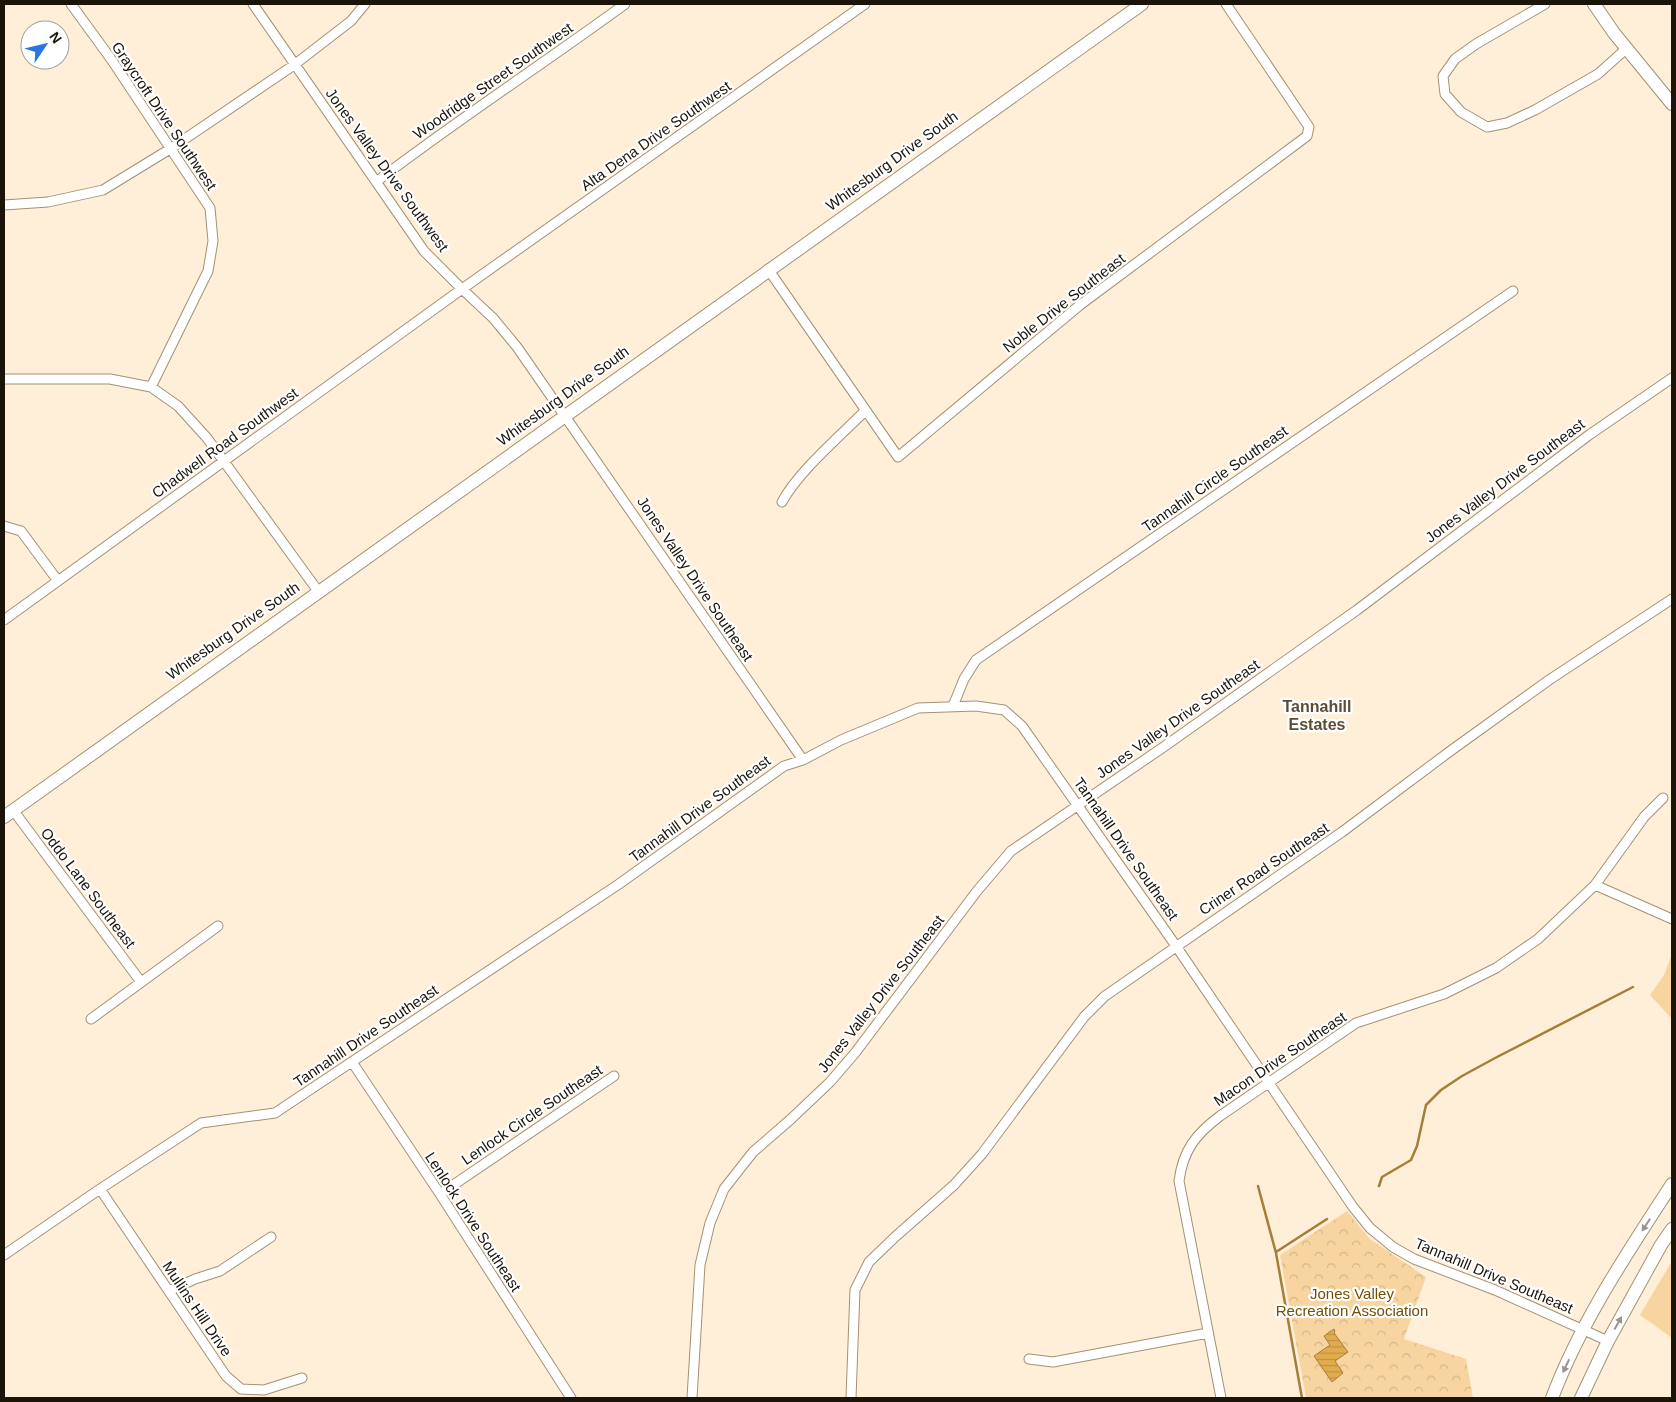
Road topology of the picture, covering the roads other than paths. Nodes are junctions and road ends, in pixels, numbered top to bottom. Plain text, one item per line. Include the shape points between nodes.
1 (71, 4) edge
2 (252, 4) edge
3 (364, 4) edge
4 (625, 4) edge
5 (865, 4) edge
6 (1142, 4) edge
7 (1226, 4) edge
8 (1545, 4) edge
9 (1594, 4) edge
10 (1627, 48) junction
11 (294, 65) junction
12 (1672, 104) edge
13 (170, 149) junction
14 (376, 182) junction
15 (4, 205) edge
16 (768, 270) junction
17 (462, 289) junction
18 (1512, 291) dead end
19 (1672, 378) edge
20 (4, 379) edge
21 (152, 387) junction
22 (865, 411) junction
23 (565, 414) junction
24 (223, 461) junction
25 (782, 502) dead end
26 (4, 526) edge
27 (58, 581) junction
28 (318, 591) junction
29 (1672, 599) edge
30 (4, 620) edge
31 (953, 706) junction
32 (803, 760) junction
33 (1663, 798) dead end
34 (1078, 806) junction
35 (8, 813) edge
36 (1595, 885) junction
37 (1672, 918) edge
38 (218, 926) dead end
39 (1176, 946) junction
40 (141, 982) junction
41 (91, 1019) dead end
42 (352, 1062) junction
43 (614, 1076) dead end
44 (1268, 1082) junction
45 (1672, 1184) edge
46 (100, 1188) junction
47 (440, 1194) junction
48 (1672, 1229) edge
49 (271, 1237) dead end
50 (4, 1255) edge
51 (170, 1291) junction
52 (1584, 1329) junction
53 (1208, 1333) junction
54 (1608, 1340) junction
55 (1029, 1359) dead end
56 (302, 1378) dead end
57 (570, 1398) edge
58 (692, 1398) edge
59 (852, 1398) edge
60 (1221, 1398) edge
61 (1552, 1398) edge
62 (1582, 1398) edge

1 - 13 street, Graycroft Drive Southwest
2 - 11 street, Jones Valley Drive Southwest
3 - 11 street via 351,21
4 - 14 street, Woodridge Street Southwest
5 - 17 street, Alta Dena Drive Southwest
6 - 16 main road, Whitesburg Drive South
7 - 22 street, Noble Drive Southeast via 1309,127 1307,136 1080,305 898,457
8 - 10 street via 1454,59 1443,76 1445,94 1461,112 1487,127 1507,123 1598,74
9 - 10 main road
10 - 12 main road
11 - 13 street
11 - 14 street, Jones Valley Drive Southwest
13 - 15 street via 103,190 48,202
13 - 21 street, Graycroft Drive Southwest via 210,208 213,241 208,272
14 - 17 street, Jones Valley Drive Southwest via 424,251
16 - 22 street, Noble Drive Southeast
16 - 23 main road, Whitesburg Drive South
17 - 23 street, Jones Valley Drive Southwest via 493,318 517,347
17 - 24 street, Chadwell Road Southwest
18 - 31 street, Tannahill Circle Southeast via 976,660
19 - 34 street, Jones Valley Drive Southeast via 1588,435 1357,610
20 - 21 street via 110,379
21 - 24 street via 178,406
22 - 25 street via 813,463
23 - 28 main road, Whitesburg Drive South
23 - 32 street, Jones Valley Drive Southeast
24 - 27 street, Chadwell Road Southwest
24 - 28 street
26 - 27 street via 21,531
27 - 30 street, Chadwell Road Southwest
28 - 35 main road, Whitesburg Drive South
29 - 39 street, Criner Road Southeast via 1549,680 1342,832
31 - 32 street, Tannahill Drive Southeast via 918,708 841,740
31 - 34 street, Tannahill Drive Southeast via 1004,710 1022,726
32 - 42 street, Tannahill Drive Southeast via 784,766 619,884
33 - 36 street, Macon Drive Southeast via 1644,817
34 - 39 street, Tannahill Drive Southeast
34 - 58 street, Jones Valley Drive Southeast via 1011,851 855,1053 830,1082 752,1152 724,1189 710,1223 700,1265
35 - 40 street, Oddo Lane Southeast
36 - 37 street
36 - 44 street, Macon Drive Southeast via 1538,938 1496,968 1444,994 1356,1023
38 - 40 street
39 - 44 street, Tannahill Drive Southeast
39 - 59 street, Criner Road Southeast via 1105,996 1084,1017 982,1154 954,1185 869,1262 855,1290
40 - 41 street
42 - 46 street, Tannahill Drive Southeast via 275,1113 200,1123
42 - 47 street, Lenlock Drive Southeast
43 - 47 street, Lenlock Circle Southeast
44 - 52 street, Tannahill Drive Southeast via 1353,1207 1370,1228 1393,1247 1425,1264
44 - 53 street, Macon Drive Southeast via 1203,1128 1184,1157 1181,1169 1179,1181
45 -> 52 main road via 1621,1263
46 - 50 street, Tannahill Drive Southeast
46 - 51 street, Mullins Hill Drive
47 - 57 street, Lenlock Drive Southeast
54 -> 48 main road
49 - 51 street via 220,1271
51 - 56 street, Mullins Hill Drive via 226,1376 241,1389 264,1390
52 - 54 street, Tannahill Drive Southeast
52 -> 61 main road
53 - 55 street via 1053,1362
53 - 60 street, Macon Drive Southeast
54 - 62 main road

